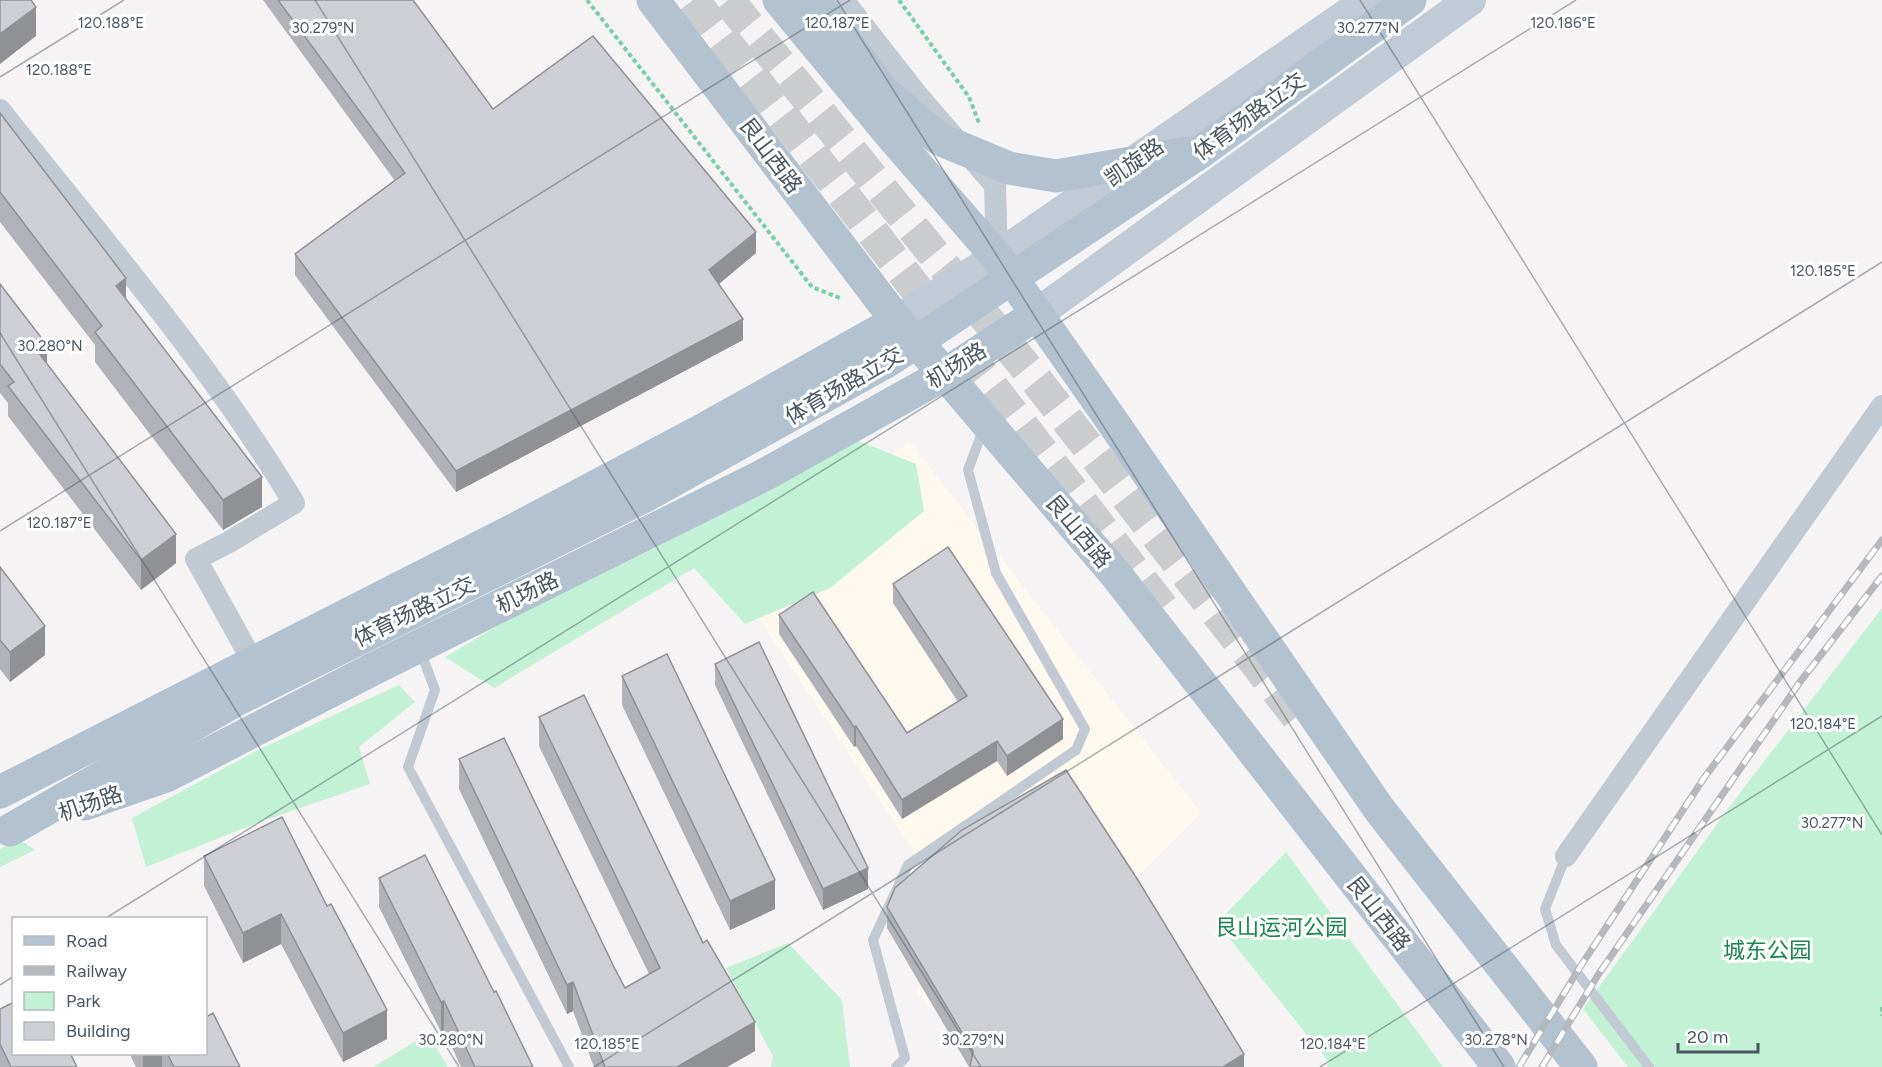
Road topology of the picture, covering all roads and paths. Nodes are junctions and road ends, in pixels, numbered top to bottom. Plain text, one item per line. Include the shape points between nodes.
1 (587, 0) edge
2 (653, 0) edge
3 (779, 0) edge
4 (814, 0) edge
5 (843, 0) edge
6 (1368, 0) edge
7 (1410, 0) edge
8 (1470, 0) edge
9 (0, 110) edge
10 (1202, 151) junction
11 (997, 258) junction
12 (844, 300) dead end
13 (1037, 314) junction
14 (897, 321) junction
15 (945, 374) junction
16 (1882, 406) edge
17 (986, 422) junction
18 (419, 646) junction
19 (253, 662) junction
20 (236, 700) junction
21 (0, 792) edge
22 (0, 798) edge
23 (5, 833) edge
24 (1566, 856) joint
25 (1882, 1007) edge
26 (1882, 1016) edge
27 (569, 1067) edge
28 (896, 1067) edge
29 (1498, 1067) edge
30 (1581, 1067) edge
31 (1649, 1067) edge

1 - 12 path via 812,287
2 - 14 main road, 艮山西路
3 - 11 main road
4 - 10 main road via 883,91 939,139 1009,168 1056,176
5 - 11 street via 995,185
6 - 11 main road, 凯旋路
7 - 10 main road, 体育场路立交
8 - 13 main road
9 - 19 street via 201,364 294,503 196,559
10 - 20 main road, 体育场路立交 via 889,360 782,421 645,496
11 - 13 main road
11 - 14 main road, 凯旋路
13 - 15 main road, 机场路
13 - 30 main road via 1379,809
14 - 15 main road, 艮山西路
14 - 19 main road, 机场路 via 525,524
15 - 17 main road, 艮山西路
15 - 18 main road, 机场路 via 764,475
16 - 24 street
17 - 28 lane via 968,470 996,573 1084,729 1076,750 908,865 873,940 905,1058
17 - 29 main road, 艮山西路 via 1117,576
18 - 23 main road, 机场路 via 166,776
18 - 27 lane via 435,690 408,766
19 - 21 main road, 机场路
20 - 22 main road, 体育场路立交
20 - 23 main road, 体育场路立交
24 - 31 lane via 1545,909 1556,945
25 - 26 path

